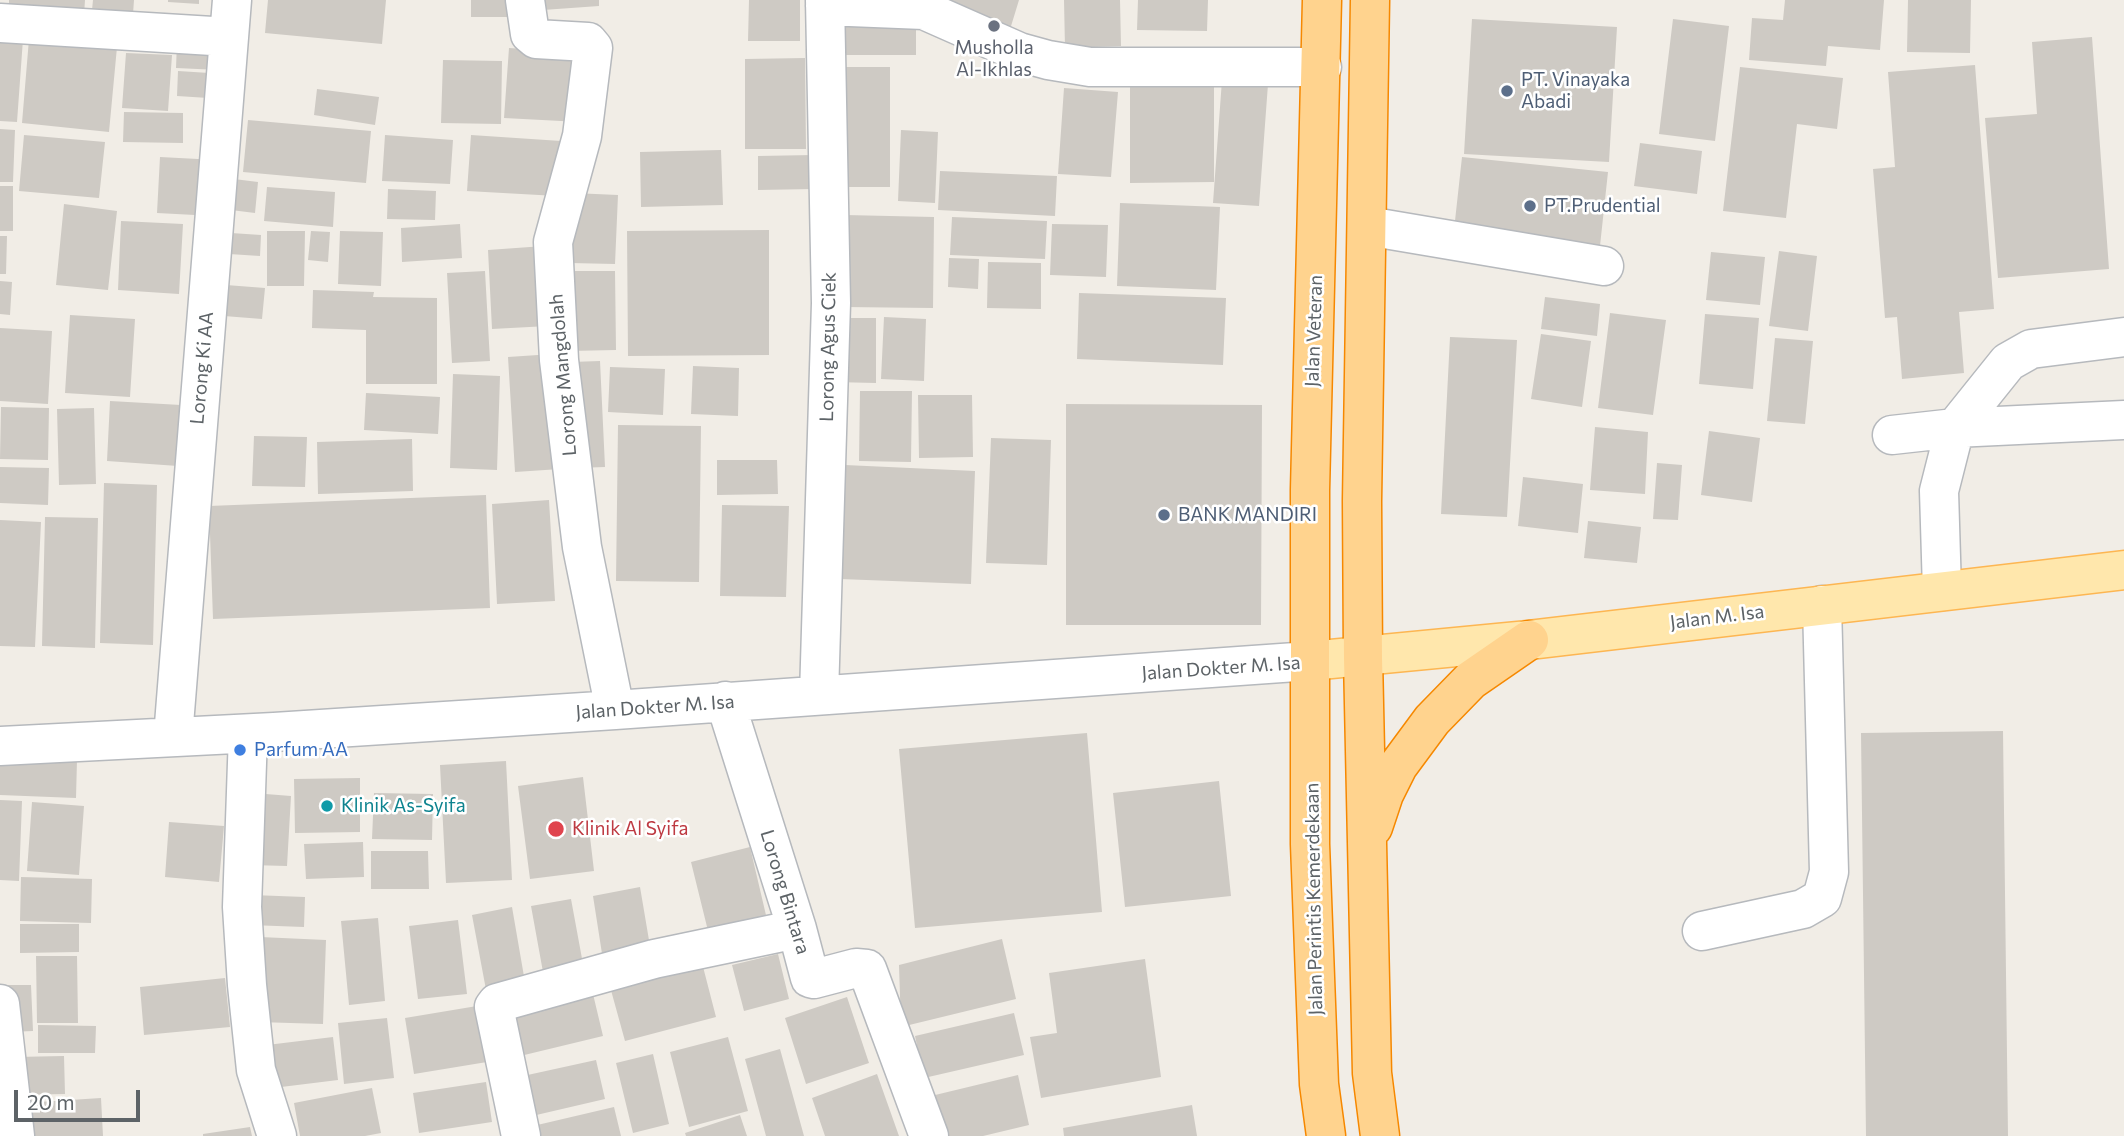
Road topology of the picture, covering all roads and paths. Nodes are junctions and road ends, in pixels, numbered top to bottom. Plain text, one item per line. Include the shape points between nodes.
1 (232, 0) edge
2 (525, 0) edge
3 (1322, 0) edge
4 (1370, 0) edge
5 (825, 3) edge
6 (0, 23) edge
7 (229, 37) junction
8 (1322, 67) junction
9 (1367, 226) junction
10 (1604, 266) dead end
11 (2124, 337) edge
12 (2124, 420) edge
13 (1955, 428) junction
14 (1892, 435) dead end
15 (2124, 570) edge
16 (1942, 591) junction
17 (1822, 605) junction
18 (1529, 640) junction
19 (1363, 658) junction
20 (1310, 662) junction
21 (819, 695) junction
22 (725, 701) junction
23 (615, 710) junction
24 (248, 734) junction
25 (173, 737) junction
26 (0, 746) edge
27 (1367, 843) junction
28 (797, 929) junction
29 (1702, 931) dead end
30 (0, 1004) edge
31 (1372, 1073) junction
32 (1319, 1084) junction
33 (15, 1136) edge
34 (277, 1136) edge
35 (521, 1136) edge
36 (929, 1136) edge
37 (1326, 1136) edge
38 (1380, 1136) edge

1 - 7 street, Lorong Ki AA
2 - 23 street, Lorong Mangdolah via 530,34 536,39 589,42 593,48 582,136 553,243 559,360 582,547
3 - 8 highway, Jalan Veteran
4 - 9 highway
5 - 8 street via 925,10 1019,52 1090,66
5 - 21 street, Lorong Agus Ciek via 831,303
6 - 7 street
7 - 25 street, Lorong Ki AA
8 - 20 highway, Jalan Veteran
9 - 10 street
9 - 19 highway
11 - 13 street via 2031,349 2008,362
12 - 13 street
13 - 14 street
13 - 16 street via 1939,491
15 - 16 main road, Jalan M. Isa
16 - 17 main road, Jalan M. Isa
17 - 18 main road, Jalan M. Isa
17 - 29 street via 1829,872 1822,898 1803,909
18 - 19 main road, Jalan M. Isa
18 - 27 highway via 1471,680 1432,720 1398,766
19 - 20 main road, Jalan M. Isa
19 - 27 highway
20 - 21 street, Jalan Dokter M. Isa
20 - 32 highway, Jalan Perintis Kemerdekaan via 1310,844
21 - 22 street, Jalan Dokter M. Isa
22 - 23 street, Jalan Dokter M. Isa
22 - 28 street, Lorong Bintara
23 - 24 street, Jalan Dokter M. Isa
24 - 25 street, Jalan Dokter M. Isa
24 - 34 street via 242,908 247,985 256,1070
25 - 26 street, Jalan Dokter M. Isa
27 - 31 highway
28 - 35 street via 654,959 496,1003
28 - 36 street, Lorong Bintara via 810,978 862,967 870,974
30 - 33 street
31 - 32 highway
31 - 38 highway
32 - 37 highway, Jalan Perintis Kemerdekaan

